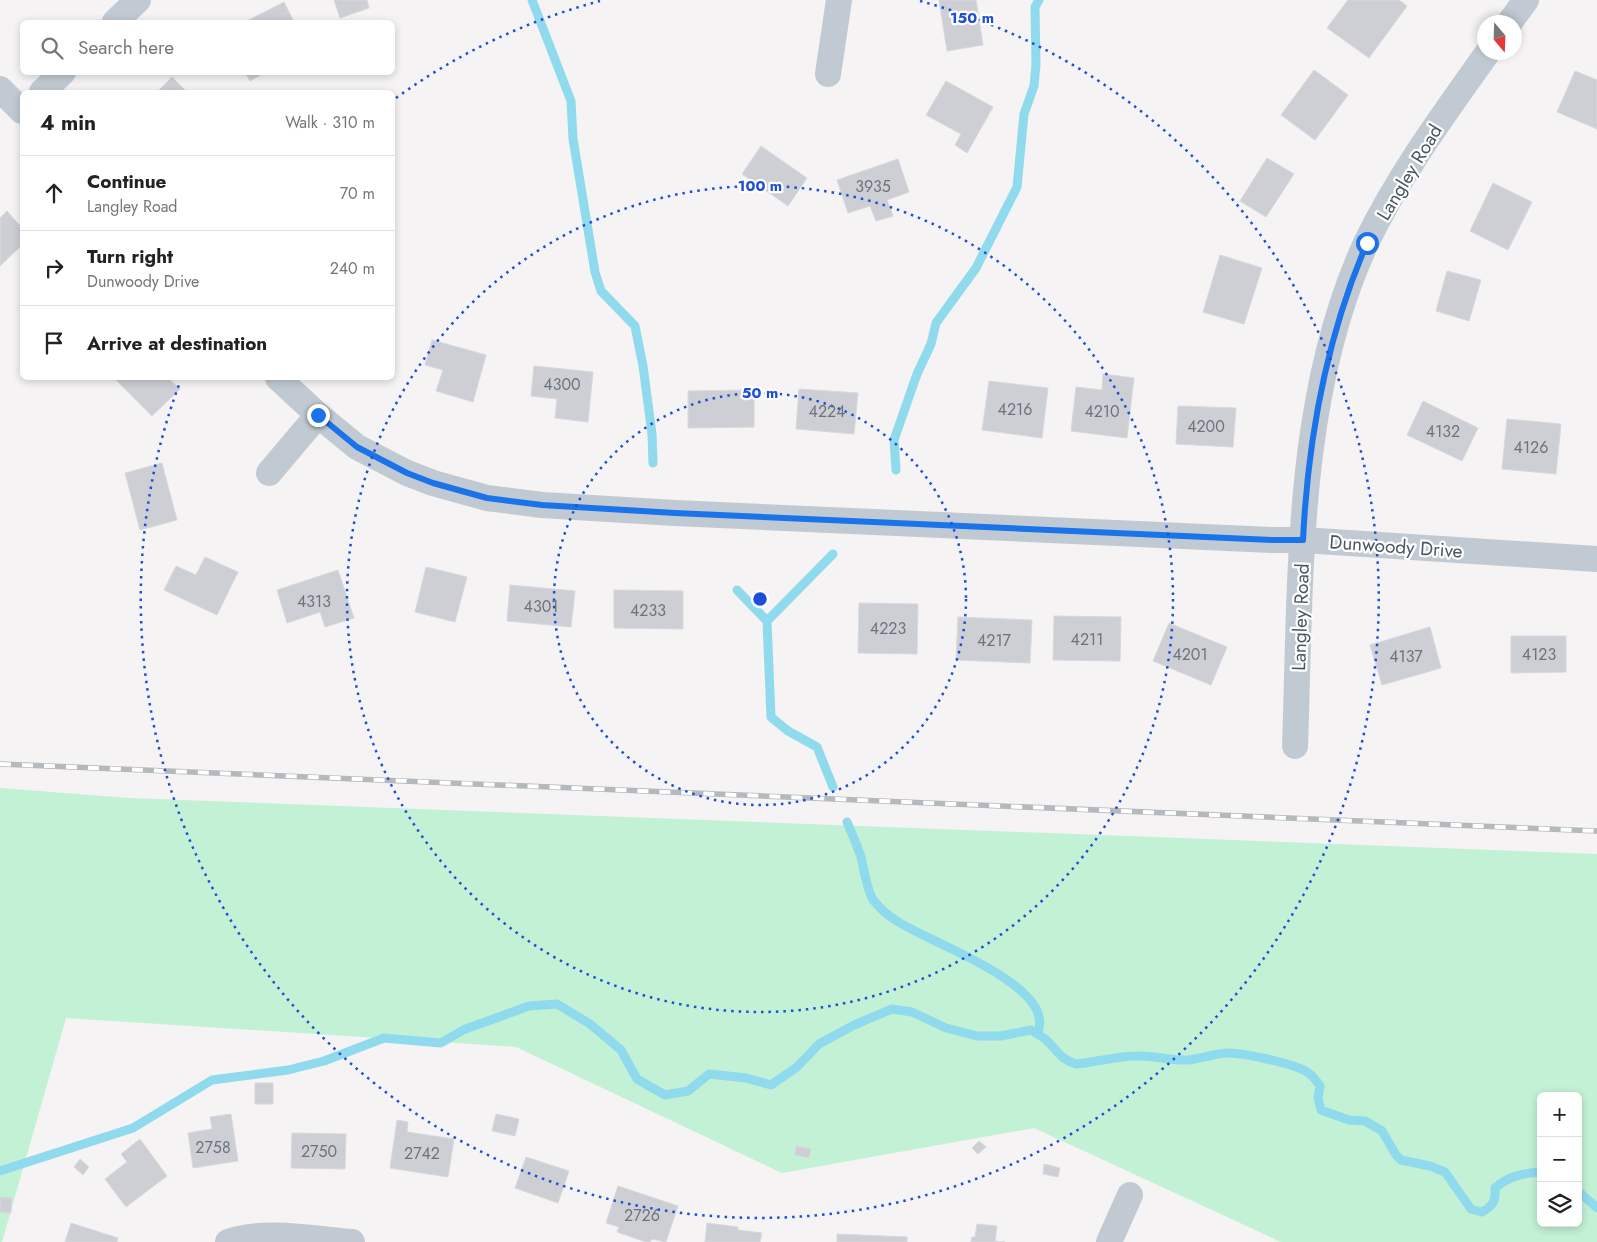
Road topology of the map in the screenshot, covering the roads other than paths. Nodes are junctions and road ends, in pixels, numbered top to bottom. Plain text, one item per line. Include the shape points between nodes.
1 (138, 0) edge
2 (839, 0) edge
3 (1526, 0) edge
4 (1515, 15) edge
5 (117, 20) edge
6 (1482, 60) edge
7 (828, 74) dead end
8 (60, 75) edge
9 (0, 88) edge
10 (44, 90) edge
11 (20, 110) edge
12 (280, 380) edge
13 (318, 415) junction
14 (269, 473) dead end
15 (1303, 540) junction
16 (1597, 559) edge
17 (1295, 746) dead end
18 (1130, 1195) dead end
19 (228, 1242) edge
20 (352, 1242) edge
21 (1109, 1242) edge

1 - 5 street
2 - 7 street
3 - 4 street
6 - 15 street, Langley Road via 1402,177 1352,276 1322,381 1306,486
8 - 10 street
9 - 11 street
12 - 13 street, Dunwoody Drive
13 - 14 street
13 - 15 street, Dunwoody Drive via 357,447 407,473 487,498 542,505
15 - 16 street, Dunwoody Drive
15 - 17 street, Langley Road
18 - 21 street
19 - 20 street via 262,1235

